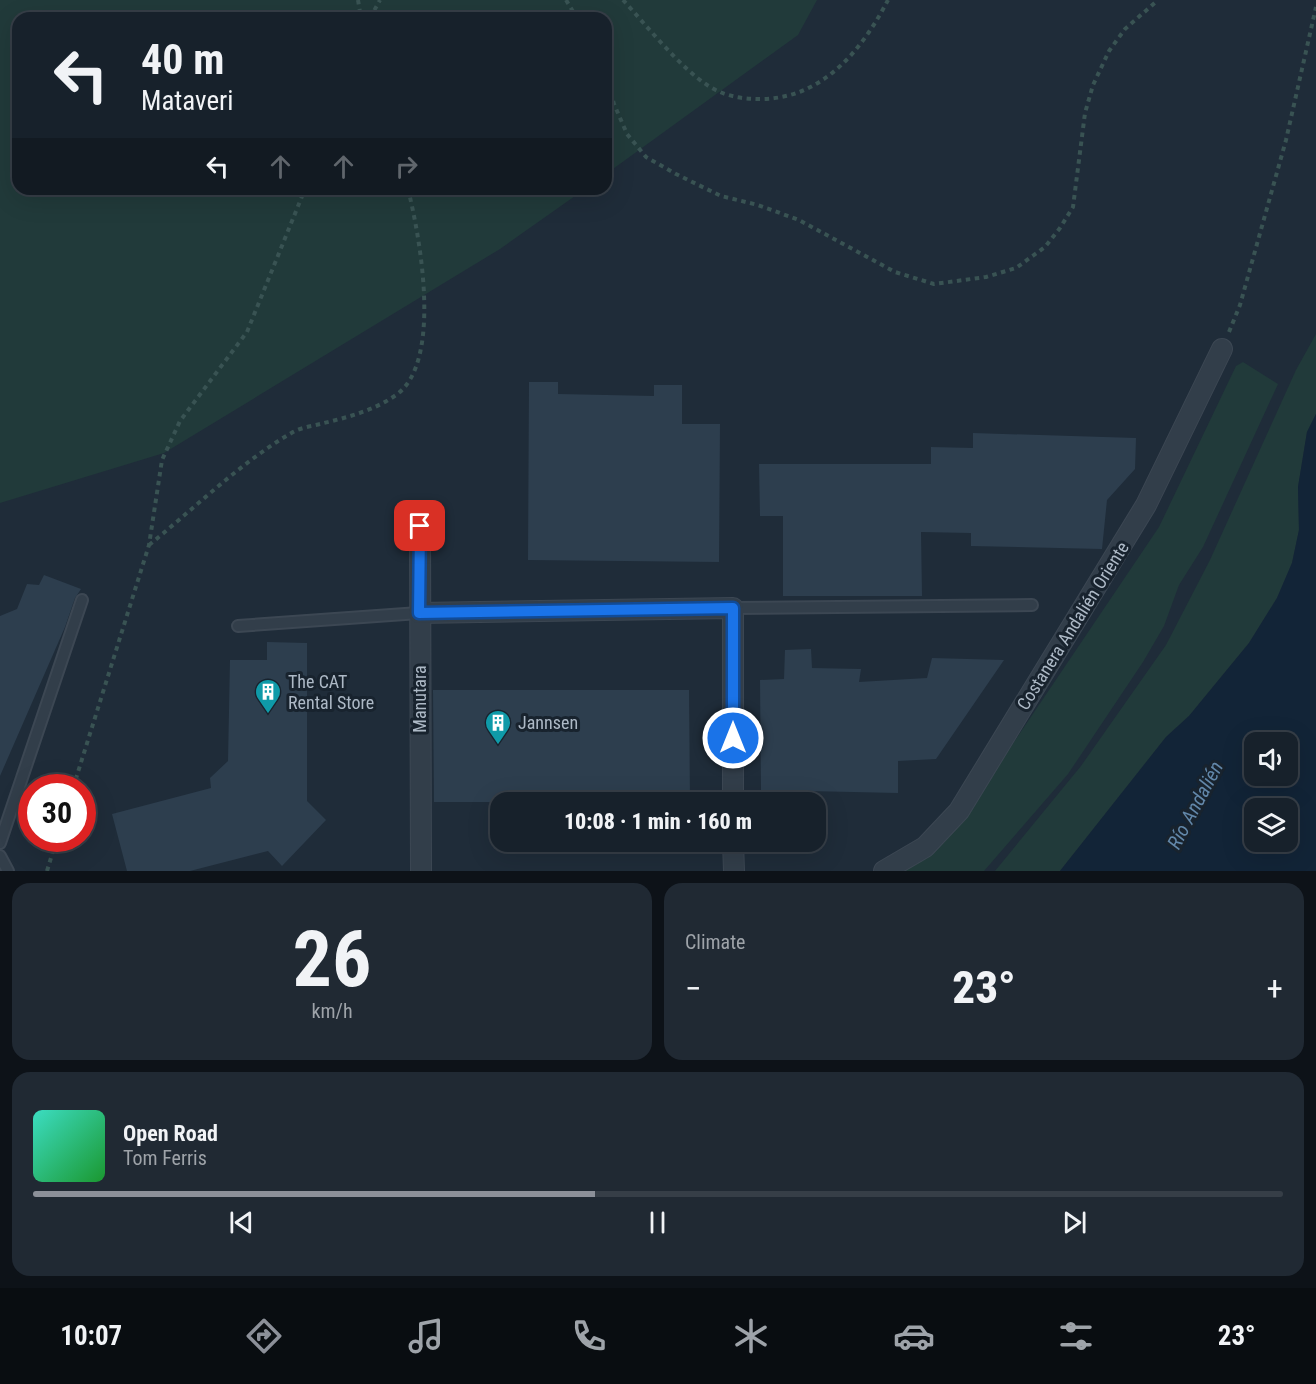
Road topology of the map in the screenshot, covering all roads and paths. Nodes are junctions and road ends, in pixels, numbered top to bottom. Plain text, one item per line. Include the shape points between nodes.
1 (623, 0) edge
2 (888, 0) edge
3 (1158, 0) edge
4 (1316, 7) edge
5 (612, 97) edge
6 (303, 195) edge
7 (409, 195) edge
8 (1222, 349) joint
9 (420, 526) dead end
10 (148, 545) junction
11 (82, 600) dead end
12 (1032, 605) dead end
13 (733, 608) junction
14 (419, 613) junction
15 (238, 626) dead end
16 (77, 774) edge
17 (733, 792) edge
18 (0, 843) edge
19 (53, 852) edge
20 (734, 852) edge
21 (0, 856) edge
22 (8, 871) edge
23 (47, 871) edge
24 (421, 871) edge
25 (734, 871) edge
26 (884, 871) edge

1 - 2 path via 689,69 710,87 738,99 778,99 806,91 835,73 874,26
3 - 5 path via 1125,29 1093,85 1085,113 1073,207 1060,228 1045,247 1016,268 986,277 934,284 895,272 799,220 721,196 646,157 627,134
4 - 8 path via 1286,140 1240,305
6 - 10 path via 247,332 180,421 162,460
7 - 10 path via 422,262 419,362 409,382 396,395 359,414 296,430 262,452
8 - 26 street, Costanera Andalién Oriente via 1146,505 959,811 925,847
9 - 14 street, Manutara
10 - 16 path
11 - 18 lane
12 - 13 lane
13 - 14 street
13 - 17 street
14 - 15 lane
14 - 24 street, Manutara
19 - 23 path
20 - 25 street
21 - 22 lane

